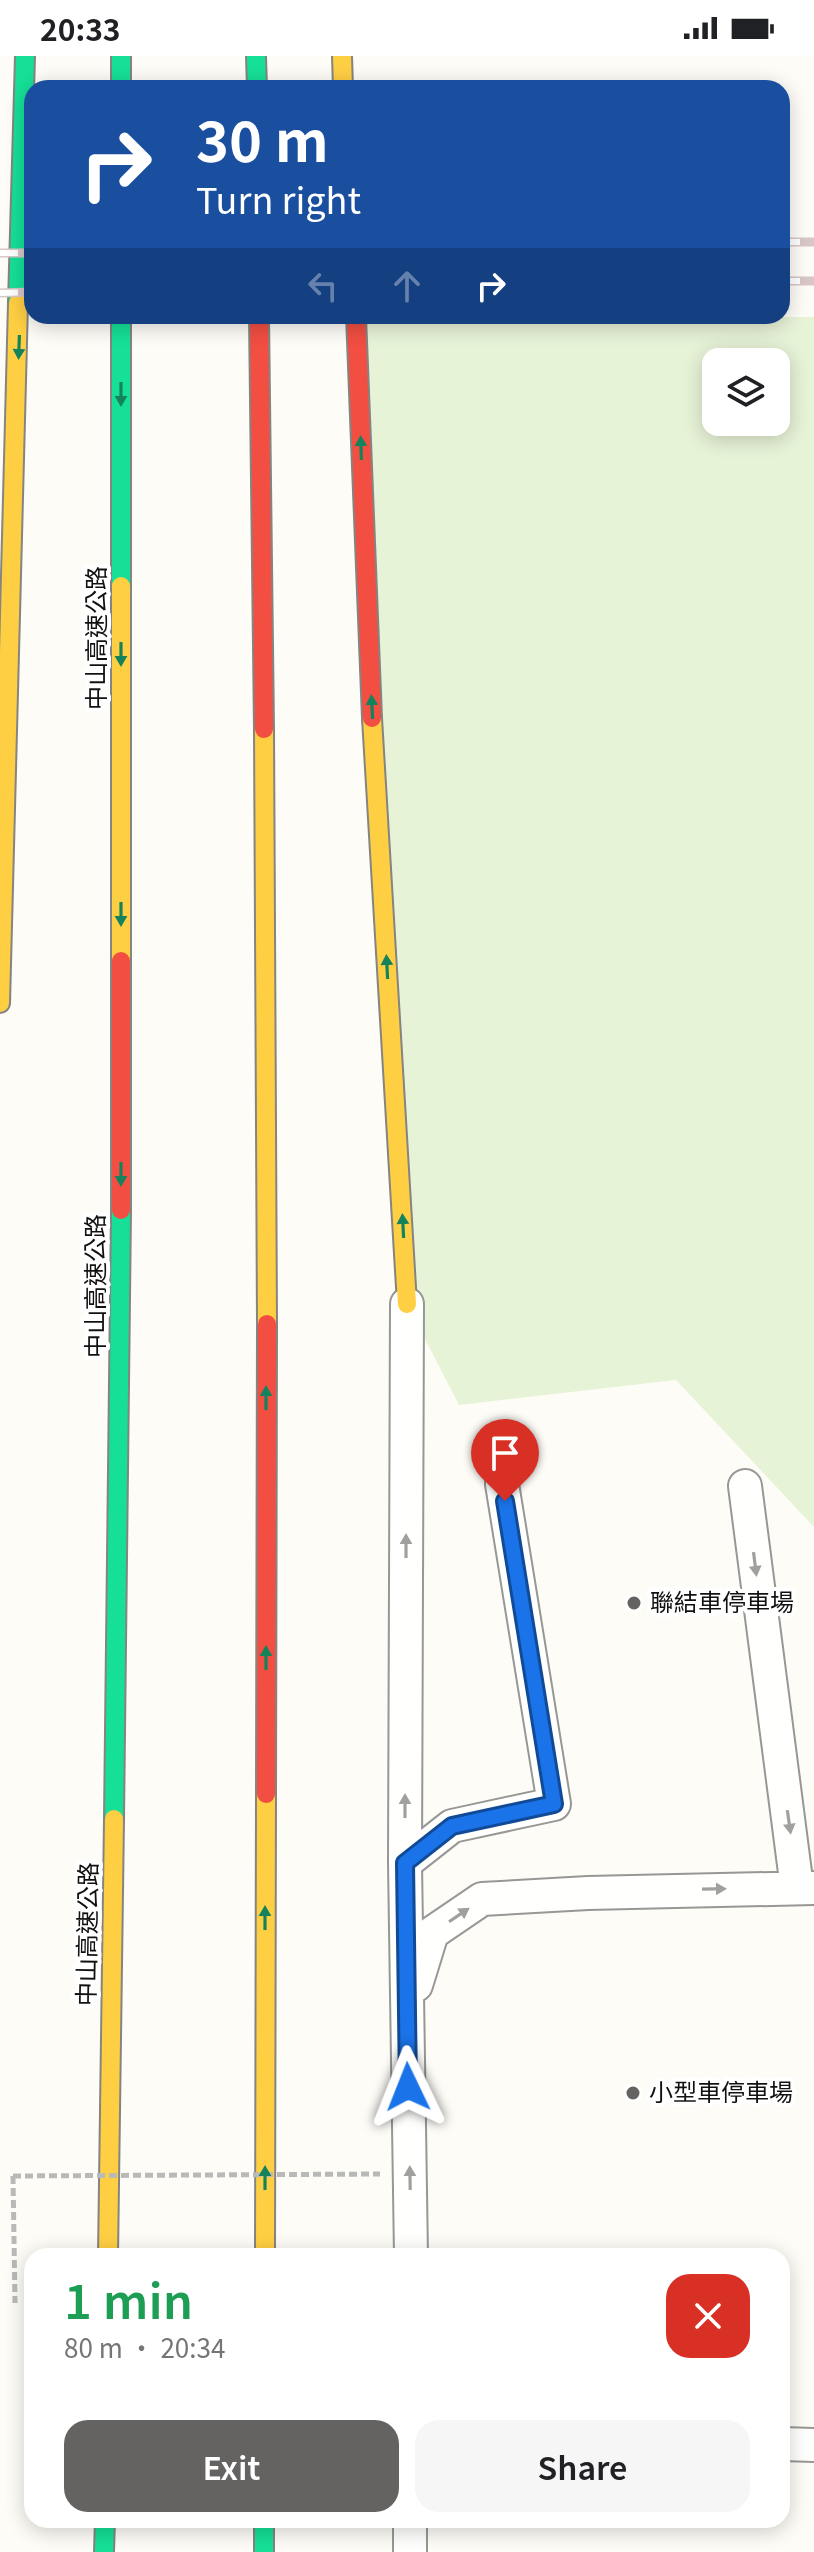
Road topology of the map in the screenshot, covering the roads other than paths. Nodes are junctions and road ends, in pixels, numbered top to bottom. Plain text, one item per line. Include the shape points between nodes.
1 (121, 56) edge
2 (256, 56) edge
3 (342, 56) edge
4 (121, 80) edge
5 (257, 80) edge
6 (343, 80) edge
7 (24, 83) edge
8 (24, 136) edge
9 (0, 310) edge
10 (121, 324) edge
11 (259, 324) edge
12 (356, 324) edge
13 (0, 1003) edge
14 (407, 1304) joint
15 (502, 1484) dead end
16 (745, 1486) dead end
17 (405, 1863) junction
18 (806, 1888) edge
19 (406, 2031) junction
20 (108, 2248) edge
21 (265, 2248) edge
22 (411, 2248) edge
23 (790, 2444) edge
24 (814, 2445) edge
25 (105, 2528) edge
26 (264, 2528) edge
27 (410, 2528) edge
28 (104, 2552) edge
29 (264, 2552) edge
30 (410, 2552) edge

1 - 4 highway
2 - 5 highway
3 - 6 highway
7 - 9 highway
8 -> 13 highway
10 -> 20 highway, 中山高速公路 via 121,1264
21 -> 11 highway via 267,1000
14 -> 12 highway via 369,658
17 -> 14 lane
15 - 17 lane via 554,1804 452,1826
16 -> 18 lane
17 - 19 lane
19 -> 18 lane via 432,1933 482,1899
22 -> 19 lane
23 - 24 lane
25 - 28 highway
26 - 29 highway
27 - 30 lane

